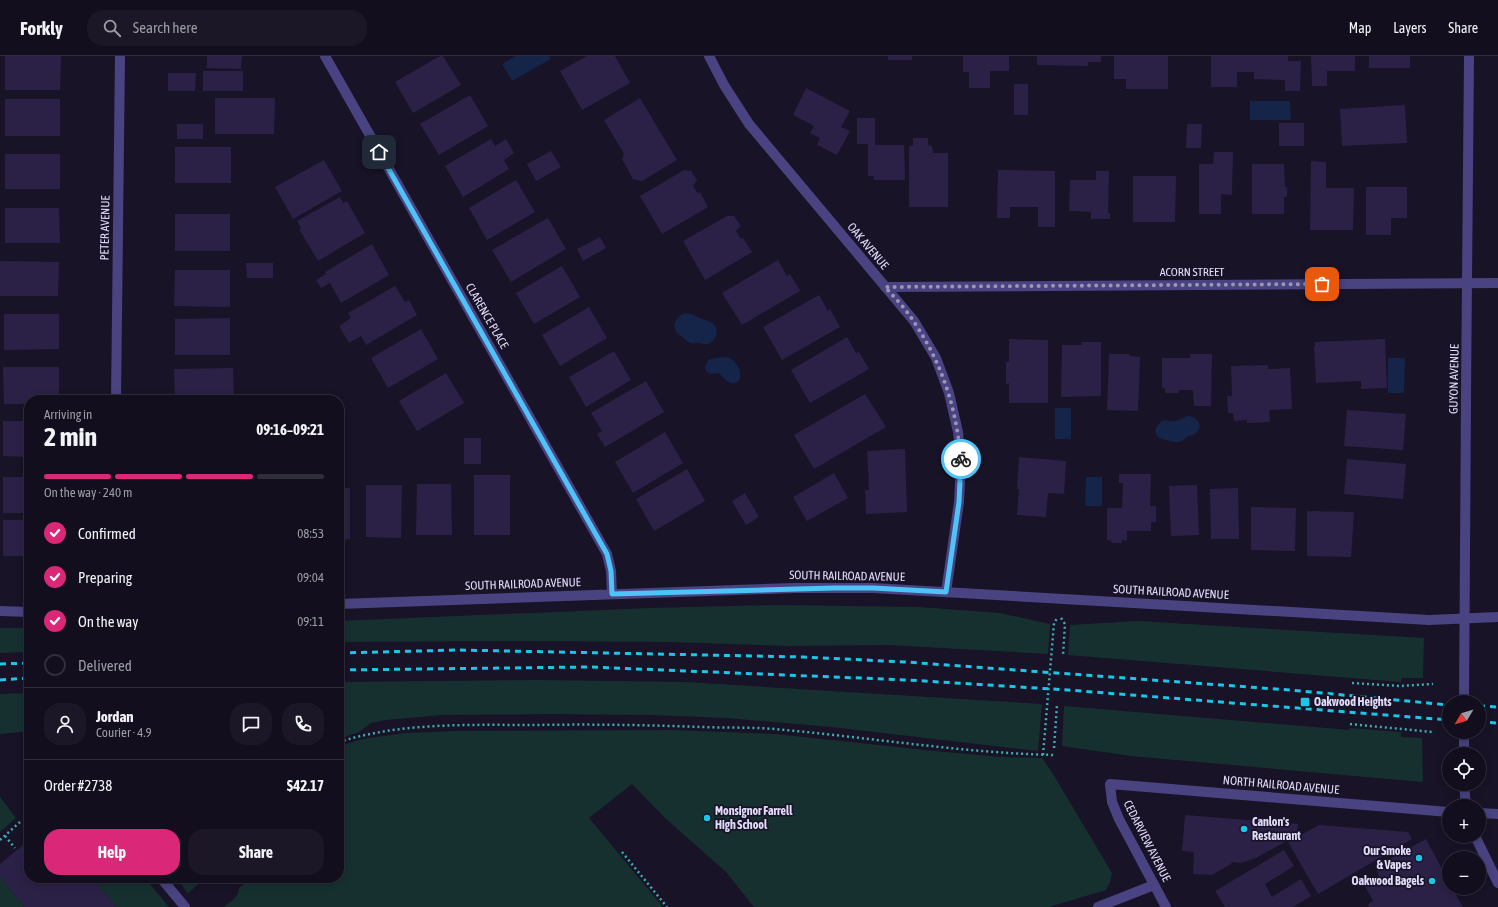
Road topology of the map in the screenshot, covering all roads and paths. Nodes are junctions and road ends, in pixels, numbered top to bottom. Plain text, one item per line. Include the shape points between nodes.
1 (120, 56) edge
2 (325, 56) edge
3 (709, 56) edge
4 (1469, 56) edge
5 (1468, 283) junction
6 (1498, 283) edge
7 (885, 287) junction
8 (116, 395) edge
9 (946, 592) junction
10 (612, 594) junction
11 (344, 604) edge
12 (0, 612) edge
13 (24, 612) edge
14 (1498, 617) edge
15 (1463, 618) junction
16 (1054, 623) dead end
17 (1065, 624) dead end
18 (1063, 655) dead end
19 (1352, 684) dead end
20 (1432, 684) dead end
21 (1464, 695) edge
22 (1057, 706) dead end
23 (1350, 724) dead end
24 (1432, 732) dead end
25 (344, 741) edge
26 (1054, 748) dead end
27 (1043, 755) junction
28 (1054, 755) dead end
29 (1110, 784) joint
30 (1442, 811) edge
31 (1486, 813) edge
32 (1498, 814) edge
33 (20, 822) dead end
34 (5, 836) junction
35 (0, 840) edge
36 (1478, 843) edge
37 (15, 848) dead end
38 (622, 852) dead end
39 (165, 883) edge
40 (1498, 883) edge
41 (1154, 885) junction
42 (185, 907) edge
43 (667, 907) edge
44 (1098, 907) edge
45 (1166, 907) edge

1 - 8 street, PETER AVENUE
2 - 10 street, CLARENCE PLACE via 607,554
3 - 7 street, OAK AVENUE via 749,124
4 - 5 street, GUYON AVENUE
5 - 6 street, ACORN STREET
5 - 7 street, ACORN STREET
5 - 15 street, GUYON AVENUE
7 - 9 street, OAK AVENUE via 914,321 936,358 949,393 958,432 961,461 959,502
9 - 10 street, SOUTH RAILROAD AVENUE via 834,588
9 - 15 street, SOUTH RAILROAD AVENUE via 1429,620
10 - 11 street, SOUTH RAILROAD AVENUE
12 - 13 street
14 - 15 street, SOUTH RAILROAD AVENUE
15 - 21 street, GUYON AVENUE
16 - 27 path
17 - 18 path
19 - 20 path
22 - 26 path
23 - 24 path
25 - 27 path via 414,728 474,725 676,726 772,729 998,753
27 - 28 path
29 - 30 street, NORTH RAILROAD AVENUE
29 - 41 street, CEDARVIEW AVENUE via 1112,802
31 - 32 street
33 - 34 path
34 - 35 path
34 - 37 path
36 - 40 street
38 - 43 path
39 - 42 street
41 - 44 street
41 - 45 street, CEDARVIEW AVENUE

